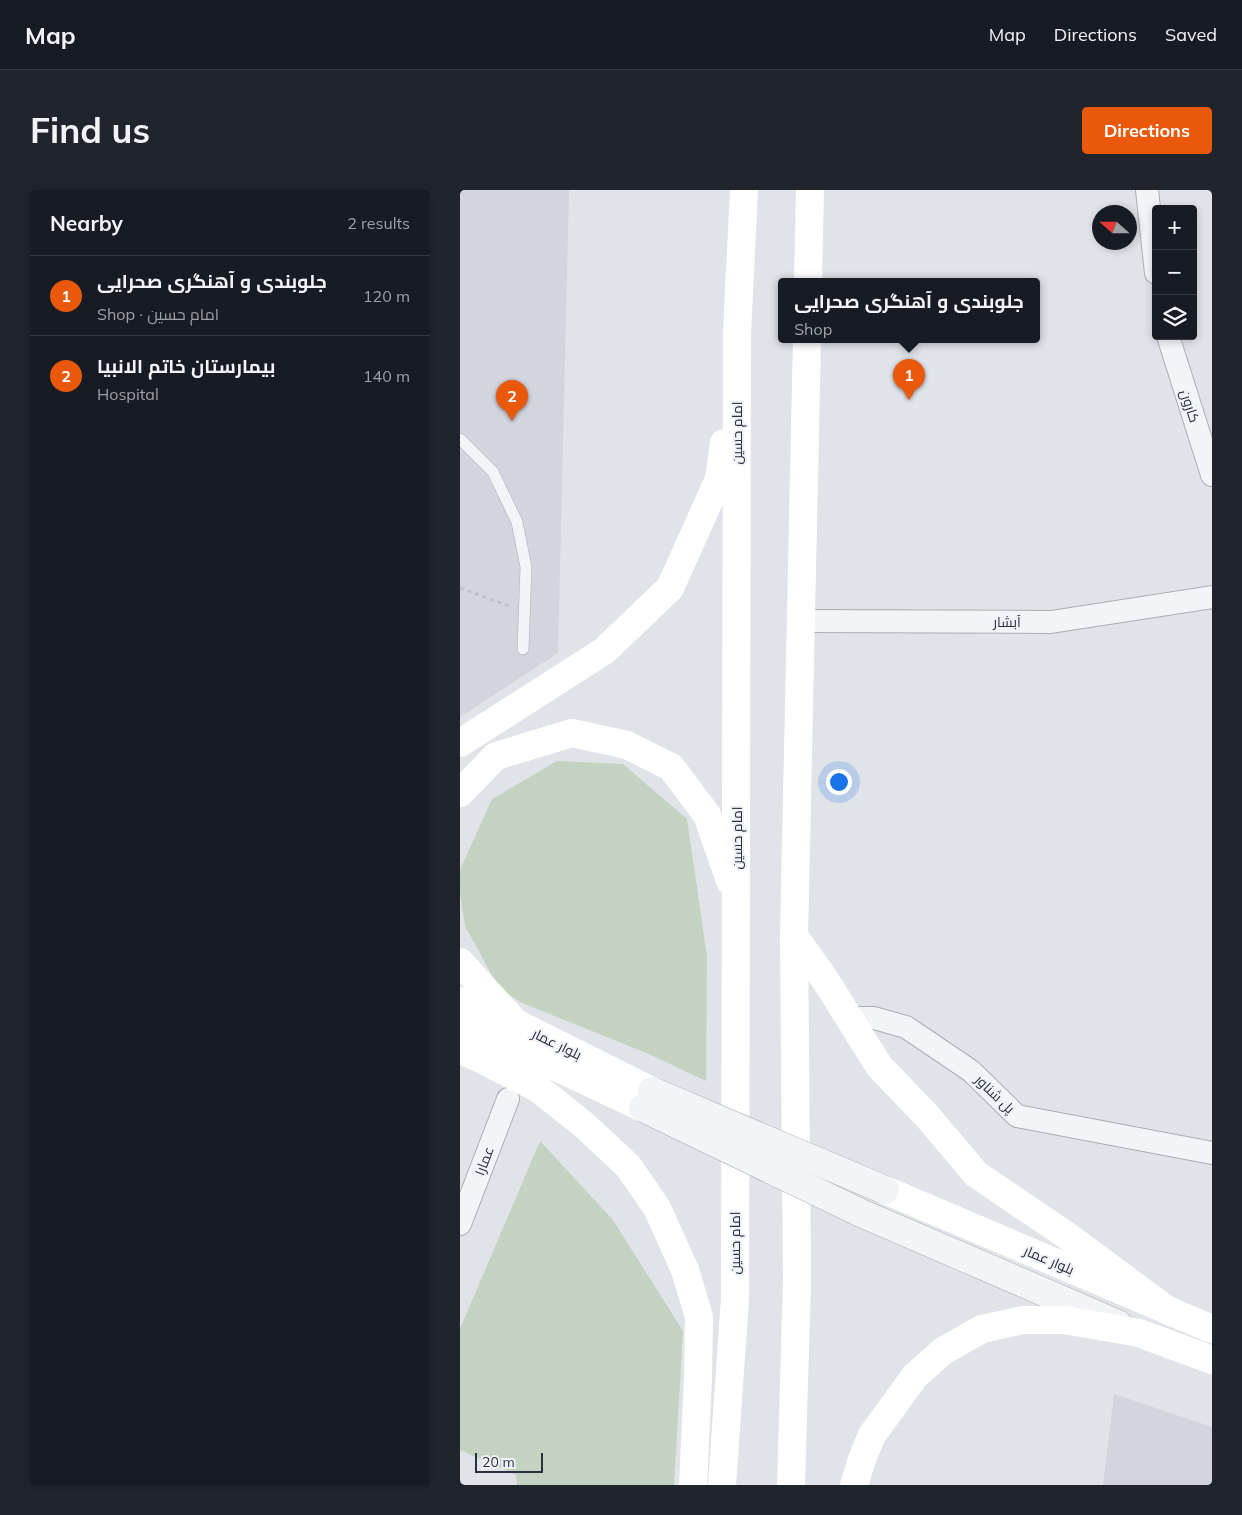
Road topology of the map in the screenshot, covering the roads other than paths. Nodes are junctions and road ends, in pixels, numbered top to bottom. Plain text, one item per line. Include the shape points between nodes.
1 (744, 190) edge
2 (810, 190) edge
3 (1146, 190) edge
4 (1153, 250) edge
5 (808, 278) edge
6 (737, 333) junction
7 (1169, 340) edge
8 (807, 343) edge
9 (460, 439) edge
10 (1212, 476) edge
11 (1212, 597) edge
12 (800, 621) junction
13 (523, 649) dead end
14 (460, 743) edge
15 (460, 793) edge
16 (737, 898) junction
17 (794, 936) junction
18 (460, 962) edge
19 (460, 1001) edge
20 (850, 1018) junction
21 (516, 1024) junction
22 (460, 1026) edge
23 (460, 1050) edge
24 (508, 1098) dead end
25 (648, 1099) junction
26 (1212, 1153) edge
27 (885, 1190) joint
28 (460, 1224) edge
29 (1170, 1312) junction
30 (1212, 1329) edge
31 (1139, 1333) junction
32 (1212, 1360) edge
33 (693, 1485) edge
34 (722, 1485) edge
35 (791, 1485) edge
36 (854, 1485) edge

1 - 6 main road, امام حسین
2 - 5 main road
3 - 4 street
6 - 14 main road via 719,479 670,588 604,651
6 - 16 main road, امام حسین
7 - 10 street, کارون
8 - 12 main road
9 - 13 lane via 493,472 517,522 526,567
11 - 12 street, آبشار via 1051,622
12 - 17 main road
15 - 16 main road via 496,756 572,733 627,745 671,767 706,816
16 - 34 main road, امام حسین via 735,1298
17 - 20 main road
17 - 35 main road via 797,1281
18 - 21 main road
19 - 21 main road, بلوار عمار
20 - 26 street, پل شناور via 874,1018 906,1027 971,1071 1017,1116
20 - 29 main road via 879,1066 928,1116 976,1174
21 - 25 main road, بلوار عمار
22 - 25 main road, بلوار عمار
23 - 33 main road via 540,1089 628,1166 657,1208 685,1270 699,1317
24 - 28 street, عمار۱
25 - 27 street, bridge
25 - 31 street, bridge via 863,1214
27 - 29 main road, بلوار عمار
29 - 30 main road, بلوار عمار
31 - 32 main road
31 - 36 main road via 1064,1320 1023,1320 982,1329 943,1351 915,1376 872,1435

